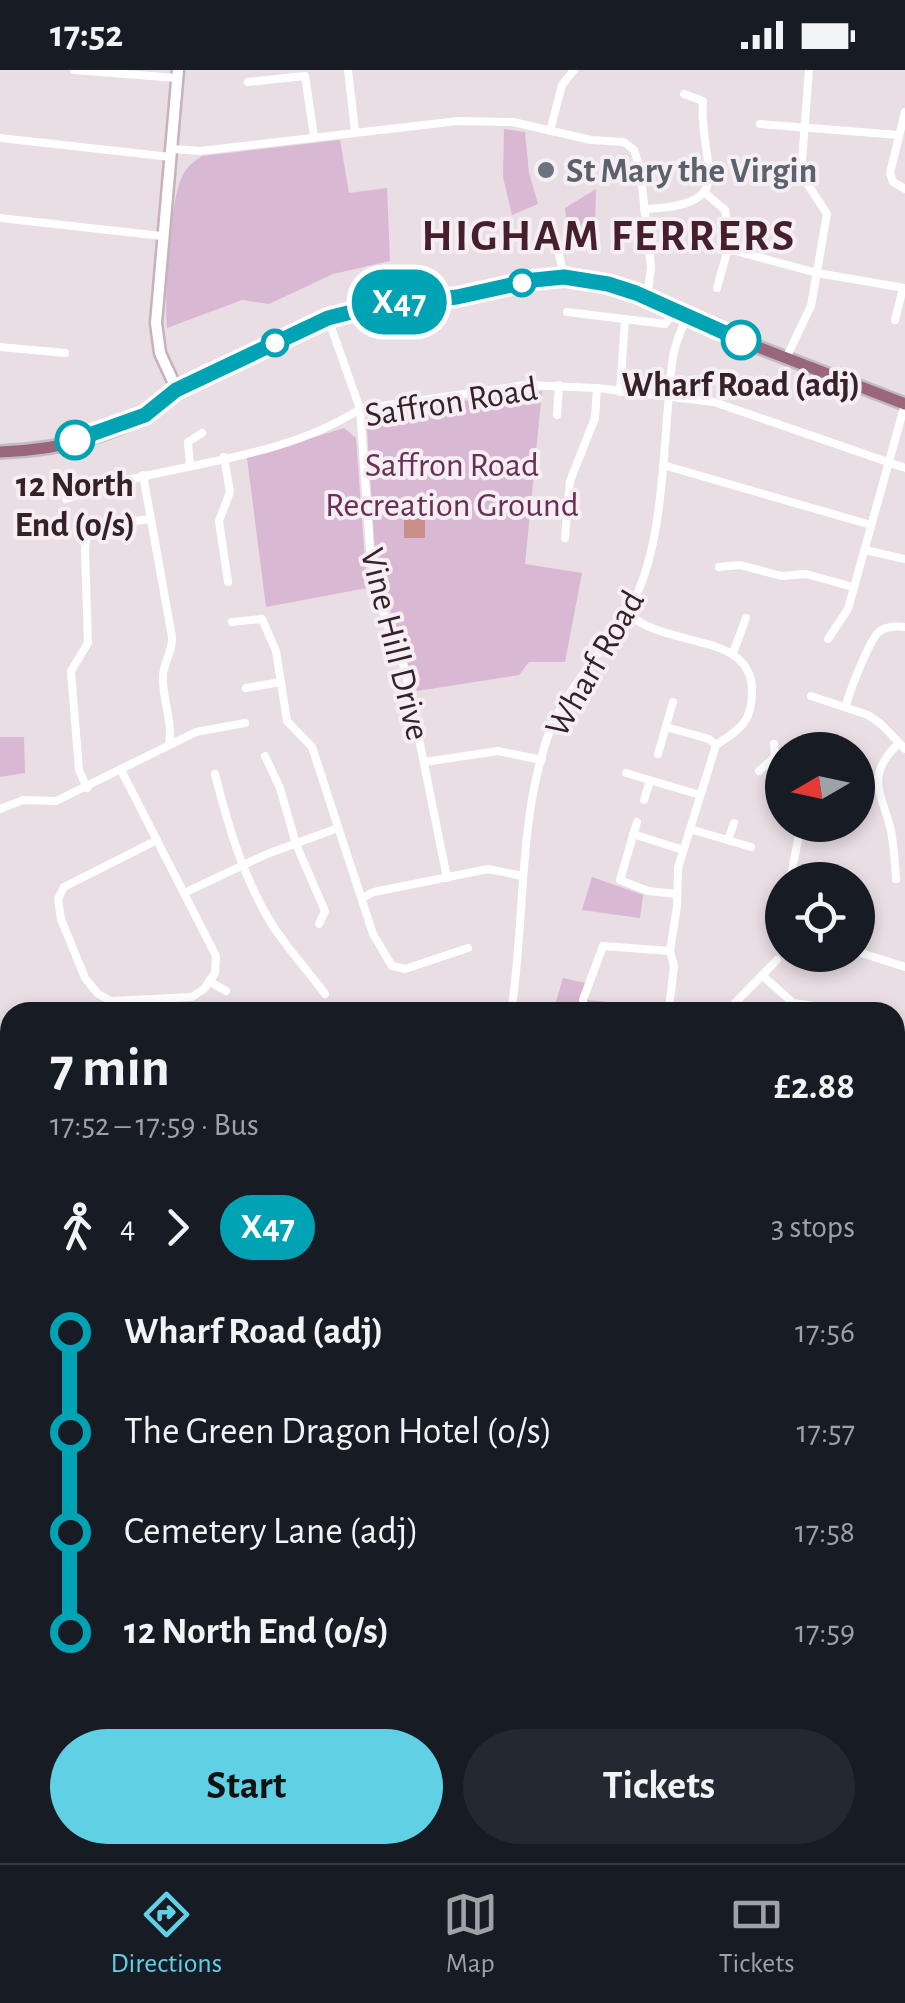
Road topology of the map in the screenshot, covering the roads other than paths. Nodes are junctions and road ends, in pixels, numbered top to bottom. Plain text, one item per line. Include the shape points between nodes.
1 (74, 70) edge
2 (348, 70) edge
3 (574, 70) edge
4 (810, 70) edge
5 (306, 73) edge
6 (177, 74) edge
7 (259, 75) edge
8 (248, 82) dead end
9 (684, 94) dead end
10 (905, 112) edge
11 (760, 124) dead end
12 (805, 126) junction
13 (550, 130) junction
14 (355, 131) junction
15 (899, 135) junction
16 (314, 136) junction
17 (0, 138) edge
18 (171, 153) junction
19 (905, 189) edge
20 (704, 193) junction
21 (644, 209) junction
22 (1, 218) edge
23 (728, 222) dead end
24 (0, 233) edge
25 (162, 236) junction
26 (556, 242) dead end
27 (817, 273) junction
28 (564, 277) junction
29 (717, 288) dead end
30 (904, 288) edge
31 (647, 298) junction
32 (567, 312) dead end
33 (674, 312) junction
34 (688, 317) junction
35 (328, 318) junction
36 (625, 319) junction
37 (895, 320) dead end
38 (0, 346) edge
39 (65, 353) dead end
40 (786, 358) junction
41 (559, 385) junction
42 (597, 388) junction
43 (176, 390) junction
44 (620, 392) junction
45 (669, 399) junction
46 (905, 404) edge
47 (360, 409) junction
48 (557, 414) dead end
49 (202, 432) dead end
50 (0, 452) edge
51 (224, 458) junction
52 (887, 464) junction
53 (662, 465) junction
54 (190, 466) junction
55 (905, 468) edge
56 (143, 475) junction
57 (66, 498) dead end
58 (151, 519) junction
59 (871, 525) junction
60 (565, 538) dead end
61 (865, 550) junction
62 (727, 555) dead end
63 (905, 558) edge
64 (228, 582) dead end
65 (853, 587) junction
66 (629, 614) junction
67 (746, 618) dead end
68 (232, 622) dead end
69 (732, 626) dead end
70 (905, 627) edge
71 (743, 630) junction
72 (828, 640) dead end
73 (733, 652) junction
74 (281, 682) junction
75 (246, 688) dead end
76 (812, 696) dead end
77 (673, 702) dead end
78 (846, 706) junction
79 (245, 723) dead end
80 (666, 726) junction
81 (169, 743) junction
82 (716, 744) junction
83 (902, 746) edge
84 (658, 754) dead end
85 (266, 756) dead end
86 (542, 760) junction
87 (425, 762) junction
88 (765, 766) edge
89 (121, 770) junction
90 (759, 770) dead end
91 (626, 773) dead end
92 (215, 774) dead end
93 (875, 780) edge
94 (878, 780) junction
95 (650, 781) junction
96 (87, 788) junction
97 (700, 794) junction
98 (644, 800) dead end
99 (0, 808) edge
100 (637, 822) dead end
101 (734, 823) dead end
102 (338, 828) junction
103 (690, 829) junction
104 (633, 834) junction
105 (157, 840) junction
106 (728, 840) junction
107 (296, 844) junction
108 (750, 847) dead end
109 (683, 850) junction
110 (243, 866) junction
111 (522, 876) junction
112 (446, 878) junction
113 (896, 879) dead end
114 (184, 893) junction
115 (677, 894) junction
116 (362, 898) junction
117 (319, 924) dead end
118 (468, 948) dead end
119 (670, 950) junction
120 (875, 958) edge
121 (905, 968) edge
122 (766, 972) edge
123 (763, 976) junction
124 (209, 981) junction
125 (226, 991) dead end
126 (325, 994) dead end
127 (512, 1002) edge
128 (583, 1002) edge
129 (669, 1002) edge
130 (736, 1002) edge
131 (792, 1002) edge

1 - 6 street
2 - 14 street
3 - 13 street via 562,85
4 - 12 street
5 - 7 street
5 - 16 street
6 - 18 main road
7 - 8 street
9 - 20 street via 702,101 711,176
10 - 15 street
11 - 12 street
12 - 15 street
12 - 27 street via 802,178 826,214
13 - 14 street via 458,120
13 - 21 street via 629,144 640,168
14 - 16 street
15 - 19 street via 890,173
16 - 18 street
17 - 18 street
18 - 25 main road
20 - 21 street via 690,204
20 - 23 street via 730,207
21 - 31 street
22 - 24 street
22 - 25 street
25 - 43 main road via 156,323
26 - 28 street
27 - 29 street via 732,250
27 - 30 street
27 - 40 street via 811,306
28 - 31 main road
28 - 35 main road
30 - 37 street
31 - 33 main road
32 - 36 street
33 - 34 main road
33 - 36 street via 665,324
34 - 40 main road
34 - 45 street, Wharf Road via 672,349
35 - 43 main road
35 - 47 street, Vine Hill Drive
36 - 44 street
38 - 39 street
40 - 46 main road
41 - 42 street, Saffron Road
41 - 47 street, Saffron Road
41 - 48 street
42 - 44 street, Saffron Road
42 - 60 street via 595,418 570,481
43 - 50 main road via 117,427
44 - 45 street, Saffron Road
45 - 52 street, Saffron Road via 714,402
45 - 53 street, Wharf Road
46 - 52 street
47 - 51 street, Saffron Road via 316,432
47 - 87 street, Vine Hill Drive via 370,552
49 - 54 street via 188,442
51 - 54 street, Saffron Road
51 - 64 street via 230,492 218,521
52 - 55 street, Saffron Road
52 - 59 street
53 - 59 street
53 - 66 street, Wharf Road via 651,555
54 - 56 street, Saffron Road
56 - 57 street, Saffron Road
56 - 58 street
58 - 81 street via 172,636 162,678
58 - 96 street via 87,534 88,643 71,671 79,770
59 - 61 street
61 - 63 street
61 - 65 street
62 - 65 street via 723,567 806,574
65 - 72 street
66 - 73 street via 671,637
66 - 86 street, Wharf Road via 554,722
67 - 71 street
68 - 74 street via 262,618
69 - 71 street
70 - 78 street via 876,633
71 - 73 street
73 - 82 street via 756,682 742,728
74 - 75 street
74 - 102 street via 287,721 312,747
76 - 78 street
77 - 80 street
78 - 83 street via 874,719
79 - 81 street
80 - 82 street
80 - 84 street
81 - 89 street
82 - 97 street
83 - 94 street via 885,758
85 - 107 street
86 - 87 street via 498,751
86 - 111 street, Wharf Road
87 - 112 street, Vine Hill Drive
88 - 90 street
89 - 96 street
89 - 105 street
91 - 95 street
92 - 110 street
93 - 94 street
94 - 113 street
95 - 97 street
95 - 98 street
96 - 99 street via 56,802 23,800
97 - 103 street
100 - 104 street
101 - 106 street
102 - 107 street
102 - 116 street
103 - 106 street
103 - 109 street
104 - 109 street
104 - 115 street via 622,883
105 - 114 street
105 - 124 street via 64,886 61,919 85,978 111,1000 192,998
106 - 108 street
107 - 110 street
107 - 117 street via 325,911
109 - 115 street
110 - 114 street
110 - 126 street via 274,926
111 - 112 street via 488,869
111 - 127 street, Wharf Road
112 - 116 street
114 - 124 street via 216,956
115 - 119 street
116 - 118 street via 373,934 398,969
119 - 128 street via 603,946
119 - 129 street
120 - 121 street
122 - 123 street
123 - 130 street
123 - 131 street
124 - 125 street

